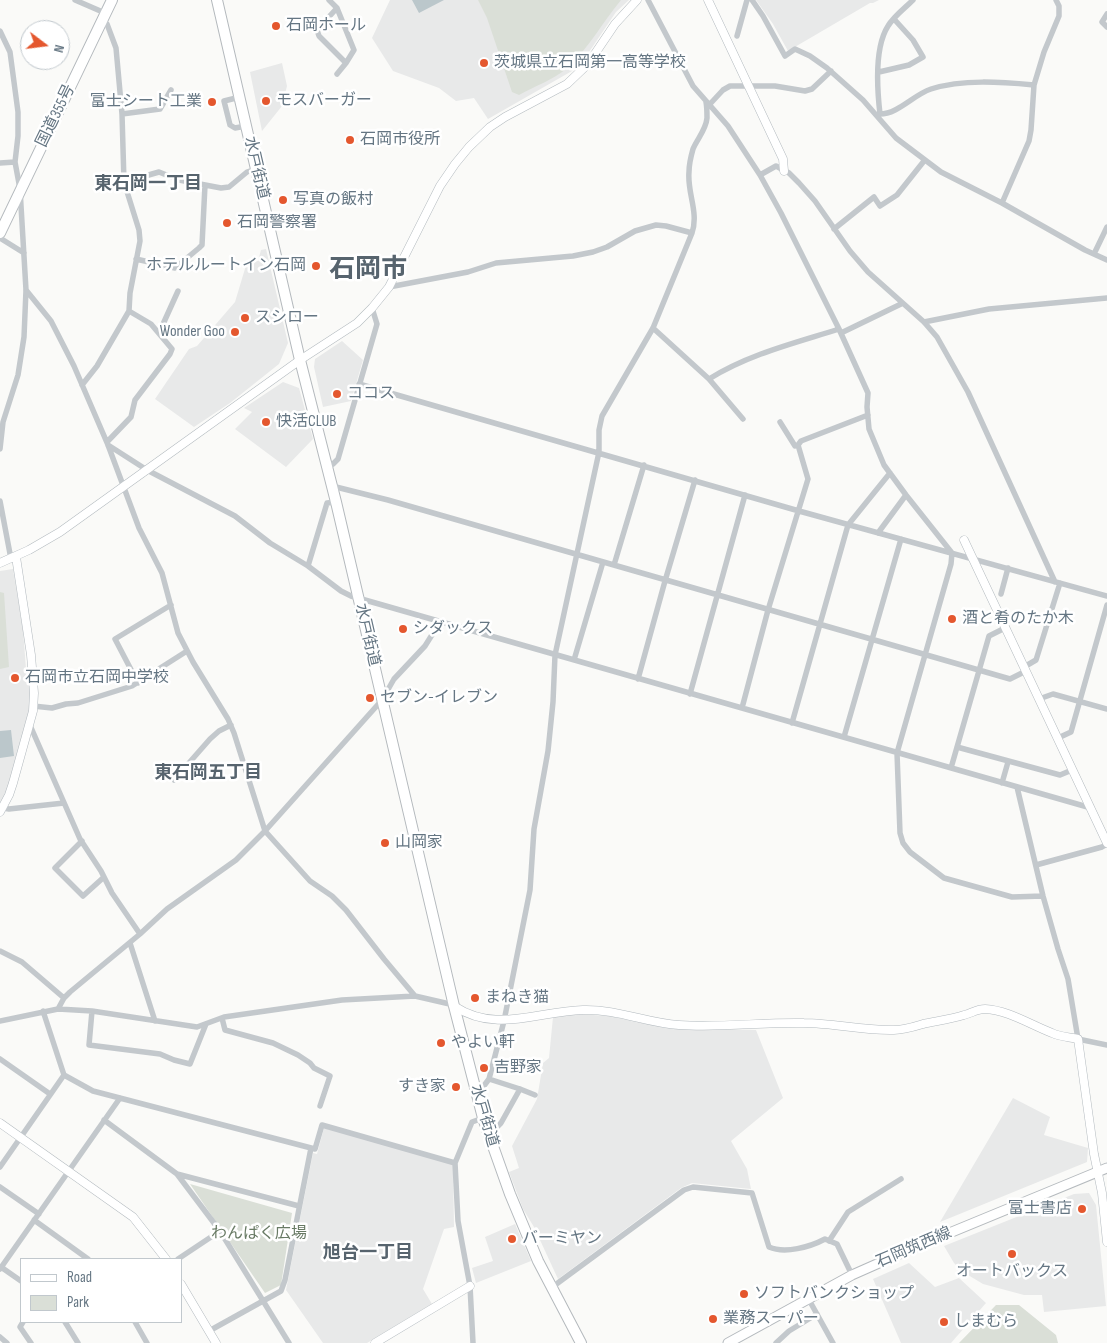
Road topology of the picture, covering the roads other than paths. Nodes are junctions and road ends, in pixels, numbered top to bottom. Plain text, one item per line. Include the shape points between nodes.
1 (74, 0) edge
2 (112, 0) edge
3 (217, 0) edge
4 (329, 0) edge
5 (637, 0) edge
6 (648, 0) edge
7 (708, 0) edge
8 (748, 0) edge
9 (752, 0) edge
10 (913, 0) edge
11 (1056, 0) edge
12 (337, 8) junction
13 (1107, 14) edge
14 (104, 17) junction
15 (894, 19) junction
16 (1107, 27) edge
17 (0, 31) edge
18 (737, 36) dead end
19 (346, 63) junction
20 (831, 71) junction
21 (879, 72) junction
22 (337, 74) dead end
23 (750, 86) junction
24 (1034, 86) junction
25 (171, 90) dead end
26 (240, 97) junction
27 (708, 103) junction
28 (122, 114) junction
29 (878, 115) junction
30 (246, 126) junction
31 (924, 160) junction
32 (15, 162) junction
33 (0, 163) edge
34 (256, 169) junction
35 (784, 171) junction
36 (760, 175) junction
37 (124, 182) junction
38 (205, 185) junction
39 (20, 190) junction
40 (1002, 203) junction
41 (1107, 227) edge
42 (834, 228) junction
43 (0, 232) edge
44 (692, 233) junction
45 (0, 238) edge
46 (24, 253) junction
47 (1094, 254) junction
48 (136, 259) junction
49 (1107, 260) edge
50 (389, 287) junction
51 (26, 290) junction
52 (178, 291) dead end
53 (1107, 298) edge
54 (901, 304) junction
55 (372, 308) junction
56 (129, 311) junction
57 (924, 322) junction
58 (653, 328) junction
59 (840, 331) junction
60 (159, 332) junction
61 (300, 360) junction
62 (710, 379) junction
63 (359, 384) junction
64 (82, 385) junction
65 (868, 415) junction
66 (743, 419) dead end
67 (780, 422) dead end
68 (107, 443) junction
69 (798, 445) junction
70 (0, 449) edge
71 (599, 452) junction
72 (644, 465) junction
73 (327, 468) junction
74 (147, 470) junction
75 (890, 473) junction
76 (695, 480) junction
77 (124, 486) junction
78 (332, 486) junction
79 (745, 495) junction
80 (906, 495) junction
81 (0, 501) edge
82 (336, 502) junction
83 (799, 511) junction
84 (848, 525) junction
85 (878, 533) junction
86 (900, 539) junction
87 (964, 540) dead end
88 (952, 553) junction
89 (577, 554) junction
90 (14, 558) junction
91 (972, 558) junction
92 (603, 562) junction
93 (0, 563) edge
94 (614, 565) junction
95 (308, 566) junction
96 (1008, 568) junction
97 (665, 581) junction
98 (1057, 582) junction
99 (1001, 594) dead end
100 (717, 596) junction
101 (1107, 596) edge
102 (358, 598) junction
103 (1107, 605) edge
104 (171, 606) junction
105 (768, 610) junction
106 (440, 622) junction
107 (820, 625) junction
108 (1006, 628) junction
109 (872, 640) junction
110 (187, 651) junction
111 (555, 655) junction
112 (926, 655) junction
113 (574, 660) junction
114 (1025, 669) junction
115 (979, 671) junction
116 (638, 679) junction
117 (138, 683) junction
118 (690, 694) junction
119 (1039, 699) junction
120 (382, 700) junction
121 (1080, 701) junction
122 (33, 706) junction
123 (742, 708) junction
124 (1107, 709) edge
125 (29, 723) junction
126 (792, 723) junction
127 (231, 725) junction
128 (844, 737) junction
129 (1058, 738) junction
130 (957, 747) junction
131 (897, 753) junction
132 (1008, 762) junction
133 (951, 768) junction
134 (1072, 770) junction
135 (174, 780) dead end
136 (1002, 783) junction
137 (1017, 787) junction
138 (64, 803) junction
139 (1091, 808) junction
140 (2, 810) edge
141 (265, 831) junction
142 (82, 841) junction
143 (1107, 843) edge
144 (1036, 865) junction
145 (104, 877) junction
146 (1043, 896) junction
147 (140, 934) junction
148 (130, 943) junction
149 (0, 951) edge
150 (415, 996) junction
151 (64, 998) junction
152 (454, 1006) junction
153 (58, 1009) junction
154 (44, 1011) junction
155 (92, 1011) junction
156 (222, 1018) junction
157 (0, 1021) edge
158 (155, 1021) junction
159 (504, 1021) junction
160 (206, 1024) junction
161 (1078, 1039) junction
162 (1107, 1046) edge
163 (0, 1058) edge
164 (64, 1075) junction
165 (489, 1080) junction
166 (520, 1088) junction
167 (476, 1092) junction
168 (50, 1094) junction
169 (535, 1095) dead end
170 (120, 1098) junction
171 (320, 1106) dead end
172 (483, 1118) junction
173 (104, 1120) junction
174 (0, 1123) edge
175 (487, 1130) junction
176 (21, 1137) junction
177 (310, 1148) junction
178 (455, 1164) junction
179 (0, 1167) edge
180 (1107, 1168) edge
181 (69, 1170) junction
182 (1097, 1172) junction
183 (176, 1174) junction
184 (901, 1180) dead end
185 (0, 1187) edge
186 (299, 1206) junction
187 (39, 1214) junction
188 (34, 1220) junction
189 (220, 1231) junction
190 (829, 1240) junction
191 (1107, 1242) edge
192 (87, 1258) edge
193 (165, 1258) edge
194 (180, 1258) edge
195 (1, 1268) edge
196 (852, 1275) junction
197 (20, 1280) edge
198 (182, 1286) edge
199 (470, 1286) junction
200 (551, 1288) junction
201 (808, 1298) junction
202 (264, 1301) junction
203 (816, 1314) junction
204 (22, 1323) edge
205 (65, 1323) edge
206 (136, 1323) edge
207 (210, 1331) junction
208 (0, 1337) edge
209 (7, 1343) edge
210 (31, 1343) edge
211 (78, 1343) edge
212 (147, 1343) edge
213 (216, 1343) edge
214 (289, 1343) edge
215 (375, 1343) edge
216 (473, 1343) edge
217 (581, 1343) edge
218 (728, 1343) edge
219 (776, 1343) edge
220 (833, 1343) edge

1 - 14 street
2 - 14 highway, 国道355号
3 - 26 highway, 水戸街道
4 - 12 street
5 - 50 street via 615,24 588,64 567,84 505,116 469,147 440,186
6 - 27 street via 684,71
7 - 23 street
8 - 18 street
9 - 20 street via 785,56 796,49
10 - 15 street
11 - 24 street via 1059,16
12 - 19 street via 354,50
12 - 19 street via 317,30
13 - 16 street via 1102,22
14 - 28 street via 116,48
14 - 39 highway, 国道355号
15 - 21 street via 881,41
15 - 21 street via 923,57 909,65
17 - 32 street via 10,52 18,112
19 - 22 street
20 - 23 street via 812,89 805,91
20 - 29 street
21 - 29 street
23 - 27 street via 730,86
23 - 35 street via 783,159
24 - 29 street via 1013,83 948,85 930,89 893,111
24 - 40 street via 1029,141
25 - 28 street via 160,109
26 - 30 highway, 水戸街道
26 - 30 street via 224,101 230,125 235,128
27 - 36 street via 728,126
27 - 44 street via 705,127 693,149 689,170 688,186 695,215
28 - 37 street
29 - 31 street via 896,138
30 - 34 highway, 水戸街道
31 - 40 street via 950,178
31 - 42 street via 897,194 880,206 874,198
32 - 33 street
32 - 39 street
34 - 38 street via 229,187
34 - 61 highway, 水戸街道
35 - 36 street via 776,166
35 - 42 street via 810,195
36 - 59 street
37 - 38 street via 160,172
37 - 48 street via 139,230
38 - 48 street via 202,245 175,268
39 - 43 highway, 国道355号
39 - 46 street
40 - 47 street
41 - 47 street
42 - 54 street via 868,272
44 - 50 street via 656,225 593,252 496,263 468,272
44 - 58 street
45 - 46 street
46 - 51 street
47 - 49 street
48 - 56 street
50 - 55 street
51 - 64 street via 51,321
51 - 70 street via 18,375 3,422
52 - 60 street
53 - 57 street via 989,309
54 - 57 street
54 - 59 street
55 - 61 street via 350,328
55 - 63 street via 377,324
56 - 60 street
56 - 64 street
57 - 98 street via 937,337 968,392
58 - 62 street
58 - 71 street via 602,416
59 - 62 street via 747,360
59 - 65 street via 868,393
60 - 68 street via 172,348 170,354 135,400 131,417
61 - 73 highway, 水戸街道
61 - 74 street
62 - 66 street
63 - 71 street
63 - 73 street via 338,458
64 - 68 street
65 - 69 street
65 - 75 street via 869,430
67 - 69 street via 795,446
68 - 74 street
68 - 77 street
69 - 83 street via 808,479
71 - 72 street
71 - 89 street
72 - 76 street
72 - 94 street
73 - 78 highway, 水戸街道
74 - 77 street
74 - 95 street via 235,516
75 - 80 street
75 - 84 street
76 - 79 street
76 - 97 street
77 - 90 street via 52,537
77 - 104 street via 139,528 160,568
78 - 82 highway, 水戸街道
78 - 89 street
79 - 83 street
79 - 100 street
80 - 85 street
80 - 88 street
81 - 90 street
82 - 95 street via 327,503
82 - 102 highway, 水戸街道
83 - 84 street
83 - 105 street
84 - 85 street
84 - 107 street
85 - 86 street
86 - 88 street
86 - 109 street
87 - 91 street
88 - 91 street
88 - 112 street
89 - 92 street
89 - 111 street
90 - 93 street
90 - 122 street via 32,661
91 - 96 street
91 - 108 street
92 - 94 street
92 - 113 street
94 - 97 street
95 - 102 street via 340,591
96 - 98 street
96 - 99 street
97 - 100 street
97 - 116 street
98 - 101 street
98 - 114 street via 1036,660
100 - 105 street
100 - 118 street
102 - 106 street
102 - 120 highway, 水戸街道
103 - 121 street
104 - 110 street via 175,625
104 - 117 street via 115,639
105 - 107 street
105 - 123 street
106 - 111 street
106 - 120 street via 425,646 394,679
107 - 109 street
107 - 126 street
108 - 114 street
108 - 115 street via 989,636
109 - 112 street
109 - 128 street
110 - 117 street
110 - 127 street
111 - 113 street
111 - 159 street via 548,751 534,829 530,890
112 - 115 street
112 - 131 street
113 - 116 street
114 - 115 street via 1010,679
114 - 119 street
115 - 130 street
116 - 118 street
117 - 122 street via 78,704 52,708
118 - 123 street
119 - 121 street via 1053,694
119 - 129 street
120 - 141 street
120 - 152 highway, 水戸街道
121 - 124 street
121 - 129 street via 1071,732
122 - 125 street
123 - 126 street
125 - 138 street
125 - 140 street via 14,783
126 - 128 street
127 - 135 street via 210,739
127 - 141 street
128 - 131 street
129 - 134 street
130 - 132 street
130 - 133 street
131 - 133 street
131 - 146 street via 900,833 910,852 944,878 1012,897
132 - 134 street via 1060,775
132 - 136 street
133 - 136 street
134 - 139 street
136 - 137 street
137 - 139 street
137 - 144 street
138 - 140 street
138 - 142 street
139 - 143 street
141 - 147 street via 236,860 167,909
141 - 150 street via 310,882 346,910
142 - 145 street
142 - 145 street via 55,868 83,896
143 - 144 street
144 - 146 street
145 - 147 street
146 - 161 street via 1068,979
147 - 148 street
148 - 151 street
148 - 158 street
149 - 151 street via 22,962
150 - 152 street
150 - 156 street via 342,1000
151 - 153 street
152 - 159 street
152 - 167 highway, 水戸街道
153 - 154 street
153 - 155 street
154 - 157 street
154 - 164 street
155 - 158 street
155 - 160 street via 89,1044 160,1054 190,1064
156 - 160 street
156 - 171 street via 225,1030 273,1043 330,1076
158 - 160 street via 197,1027
159 - 161 street via 562,1011 594,1010 680,1026 802,1023 891,1030 908,1029 979,1009 1000,1012 1054,1034
159 - 165 street
161 - 162 street
161 - 182 street
163 - 168 street
164 - 168 street
164 - 170 street via 93,1091
165 - 166 street
165 - 167 street
166 - 169 street
166 - 175 street via 501,1123
167 - 172 highway, 水戸街道
168 - 176 street
170 - 173 street
170 - 177 street
172 - 175 highway, 水戸街道
172 - 178 street via 472,1122
173 - 181 street
173 - 183 street
174 - 176 street
175 - 200 highway, 水戸街道
176 - 179 street
176 - 181 street
177 - 178 street via 315,1149 322,1125
177 - 186 street
178 - 199 street via 458,1221
180 - 182 main road, 石岡筑西線
181 - 187 street
181 - 193 street via 133,1217
182 - 191 street
182 - 196 main road, 石岡筑西線
183 - 186 street
183 - 189 street
184 - 190 street via 848,1212
185 - 187 street
186 - 202 street via 281,1291
187 - 188 street
188 - 192 street
188 - 195 street
189 - 194 street
189 - 202 street
190 - 196 street via 837,1244
190 - 200 street via 777,1250 769,1247 752,1193 693,1187 684,1190
195 - 197 street
196 - 201 main road, 石岡筑西線
198 - 207 street
199 - 215 street
199 - 216 street
200 - 217 highway, 水戸街道
201 - 203 street
201 - 218 main road, 石岡筑西線
202 - 207 street
202 - 214 street
203 - 219 street
203 - 220 street
204 - 210 street via 20,1327
205 - 211 street
206 - 212 street
207 - 213 street
208 - 209 street

